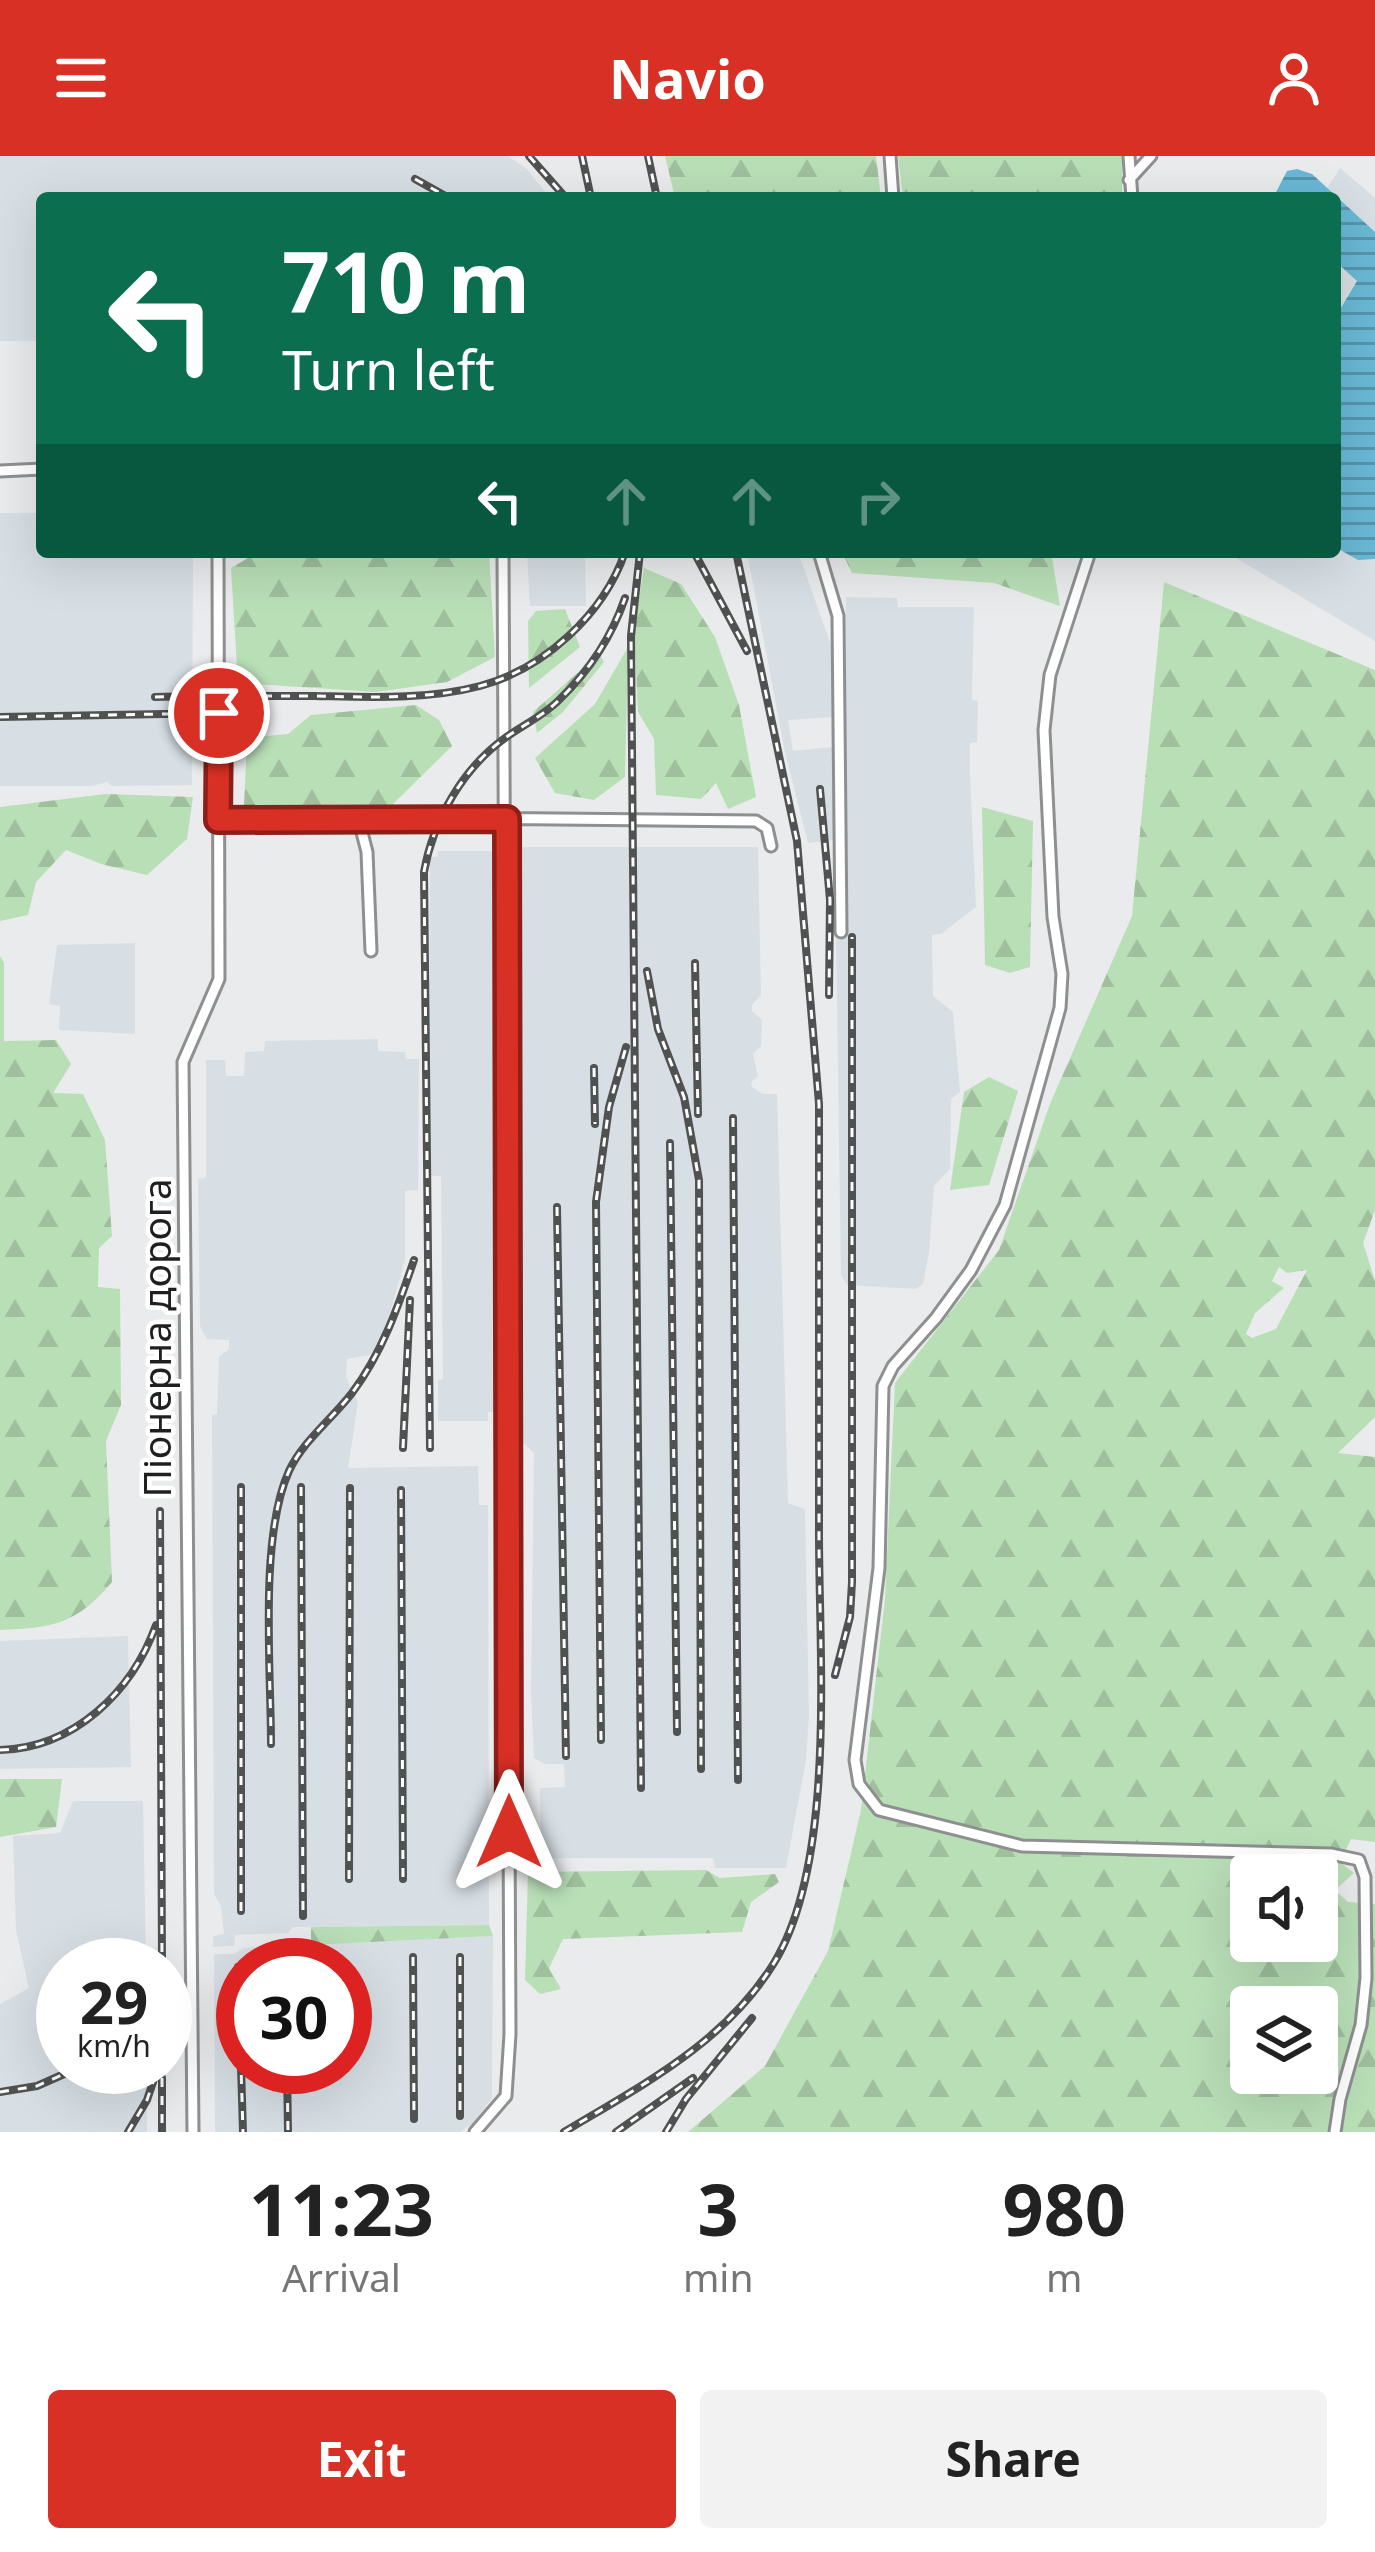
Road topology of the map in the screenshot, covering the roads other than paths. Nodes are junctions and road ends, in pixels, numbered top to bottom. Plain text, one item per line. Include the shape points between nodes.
1 (890, 156) edge
2 (1129, 156) edge
3 (1151, 156) edge
4 (1129, 180) junction
5 (893, 192) edge
6 (1131, 192) edge
7 (36, 469) edge
8 (0, 471) edge
9 (218, 558) edge
10 (503, 558) edge
11 (822, 558) edge
12 (1088, 558) edge
13 (358, 817) junction
14 (507, 819) junction
15 (218, 820) junction
16 (771, 846) dead end
17 (842, 932) dead end
18 (371, 951) dead end
19 (193, 2132) edge
20 (475, 2132) edge
21 (1335, 2132) edge

1 - 5 street
2 - 4 street
3 - 4 street
4 - 6 street
7 - 8 street
9 - 15 street, Піонерна дорога
10 - 14 street
11 - 17 street via 838,616
12 - 21 street via 1050,675 1044,730 1060,1009 1005,1205 971,1270 883,1386 879,1568 855,1760 859,1784 879,1810 1022,1846 1359,1860 1366,1978
13 - 14 street
13 - 15 street
13 - 18 street
14 - 16 street via 756,821 767,827
14 - 20 street via 510,2034 506,2096
15 - 19 street, Піонерна дорога via 219,979 183,1062

